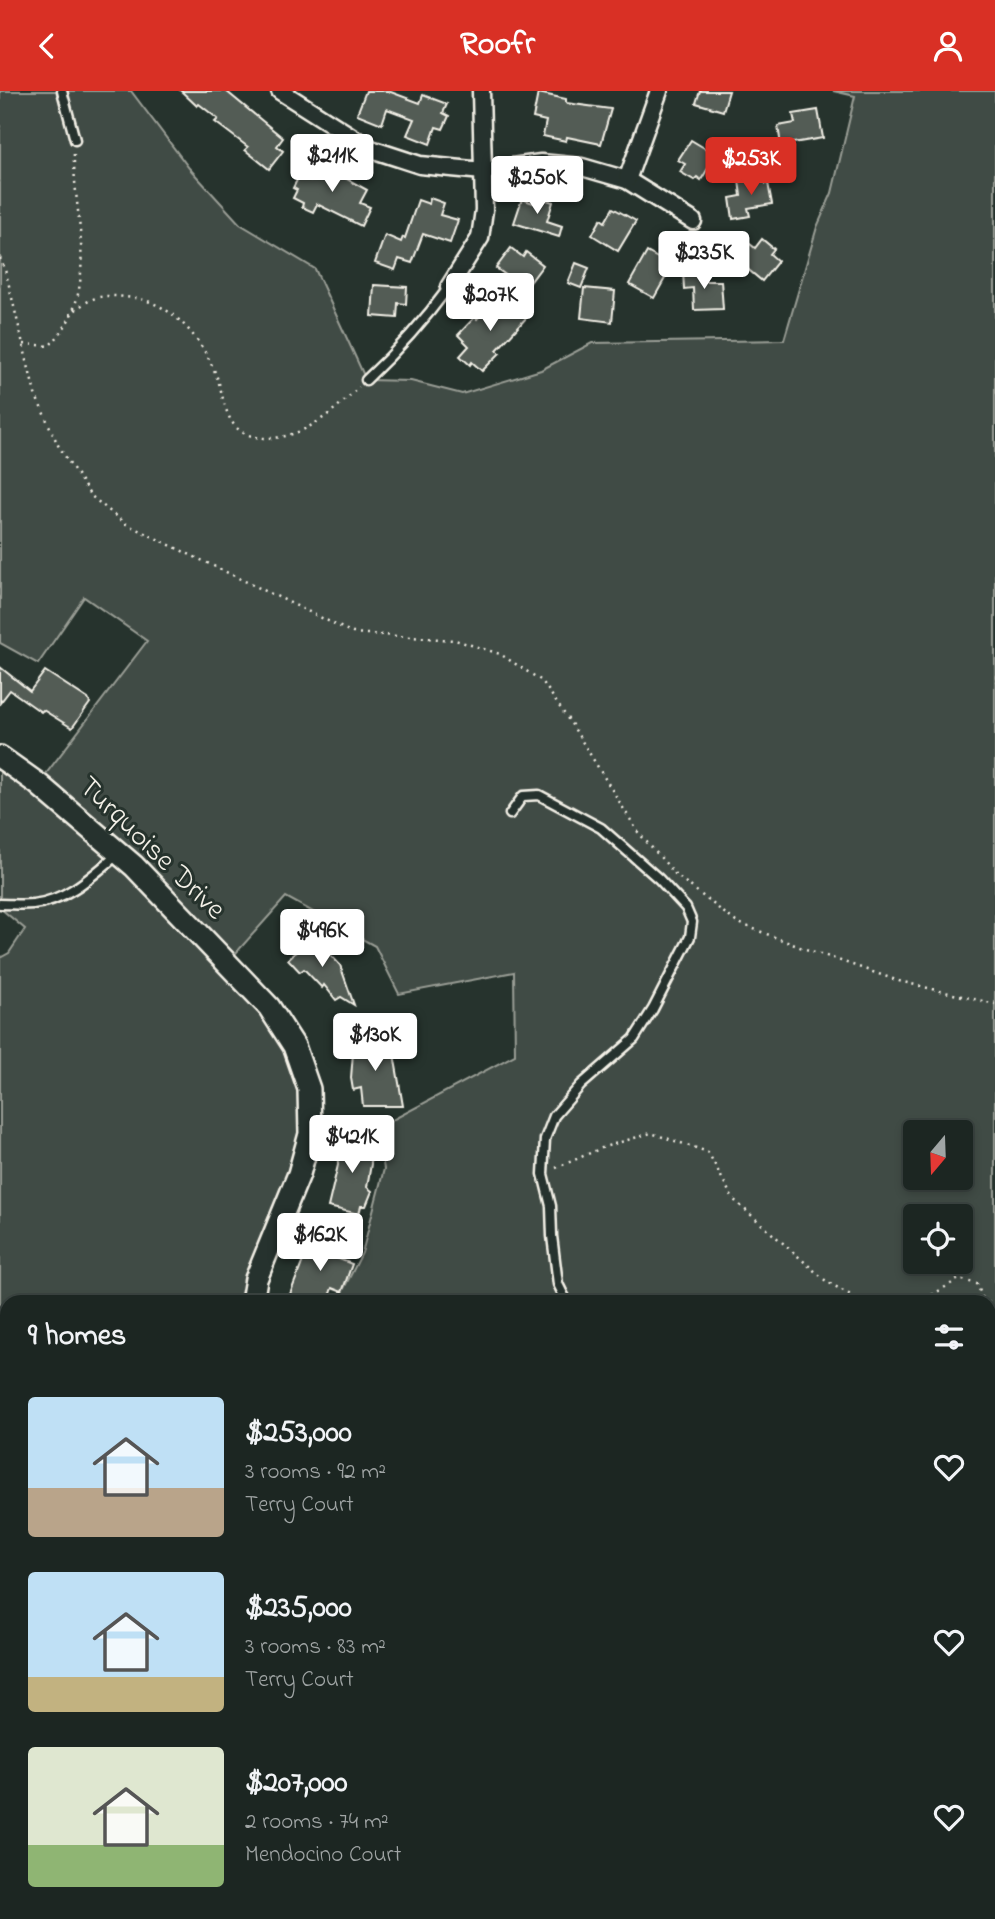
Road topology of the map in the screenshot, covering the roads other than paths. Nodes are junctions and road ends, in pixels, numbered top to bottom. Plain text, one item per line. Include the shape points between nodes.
1 (62, 91) edge
2 (280, 91) edge
3 (481, 91) edge
4 (659, 91) edge
5 (75, 140) road end
6 (483, 171) junction
7 (627, 180) junction
8 (693, 221) dead end
9 (449, 287) joint
10 (366, 380) road end
11 (0, 757) edge
12 (510, 814) dead end
13 (120, 853) junction
14 (0, 904) edge
15 (253, 1295) edge
16 (564, 1295) edge

1 - 5 lane
2 - 6 street via 371,149 420,165
3 - 6 street
4 - 7 street
6 - 7 street via 541,163 582,167
6 - 9 street via 480,238
7 - 8 street
9 - 10 lane via 404,345
11 - 13 street, Turquoise Drive
12 - 16 lane via 523,796 539,795 601,828 668,889 692,922 690,937 634,1039 581,1085 554,1116 545,1139 543,1174 551,1206 558,1284
13 - 14 lane via 60,897 34,904
13 - 15 street, Turquoise Drive via 269,1007 294,1046 309,1090 310,1134

